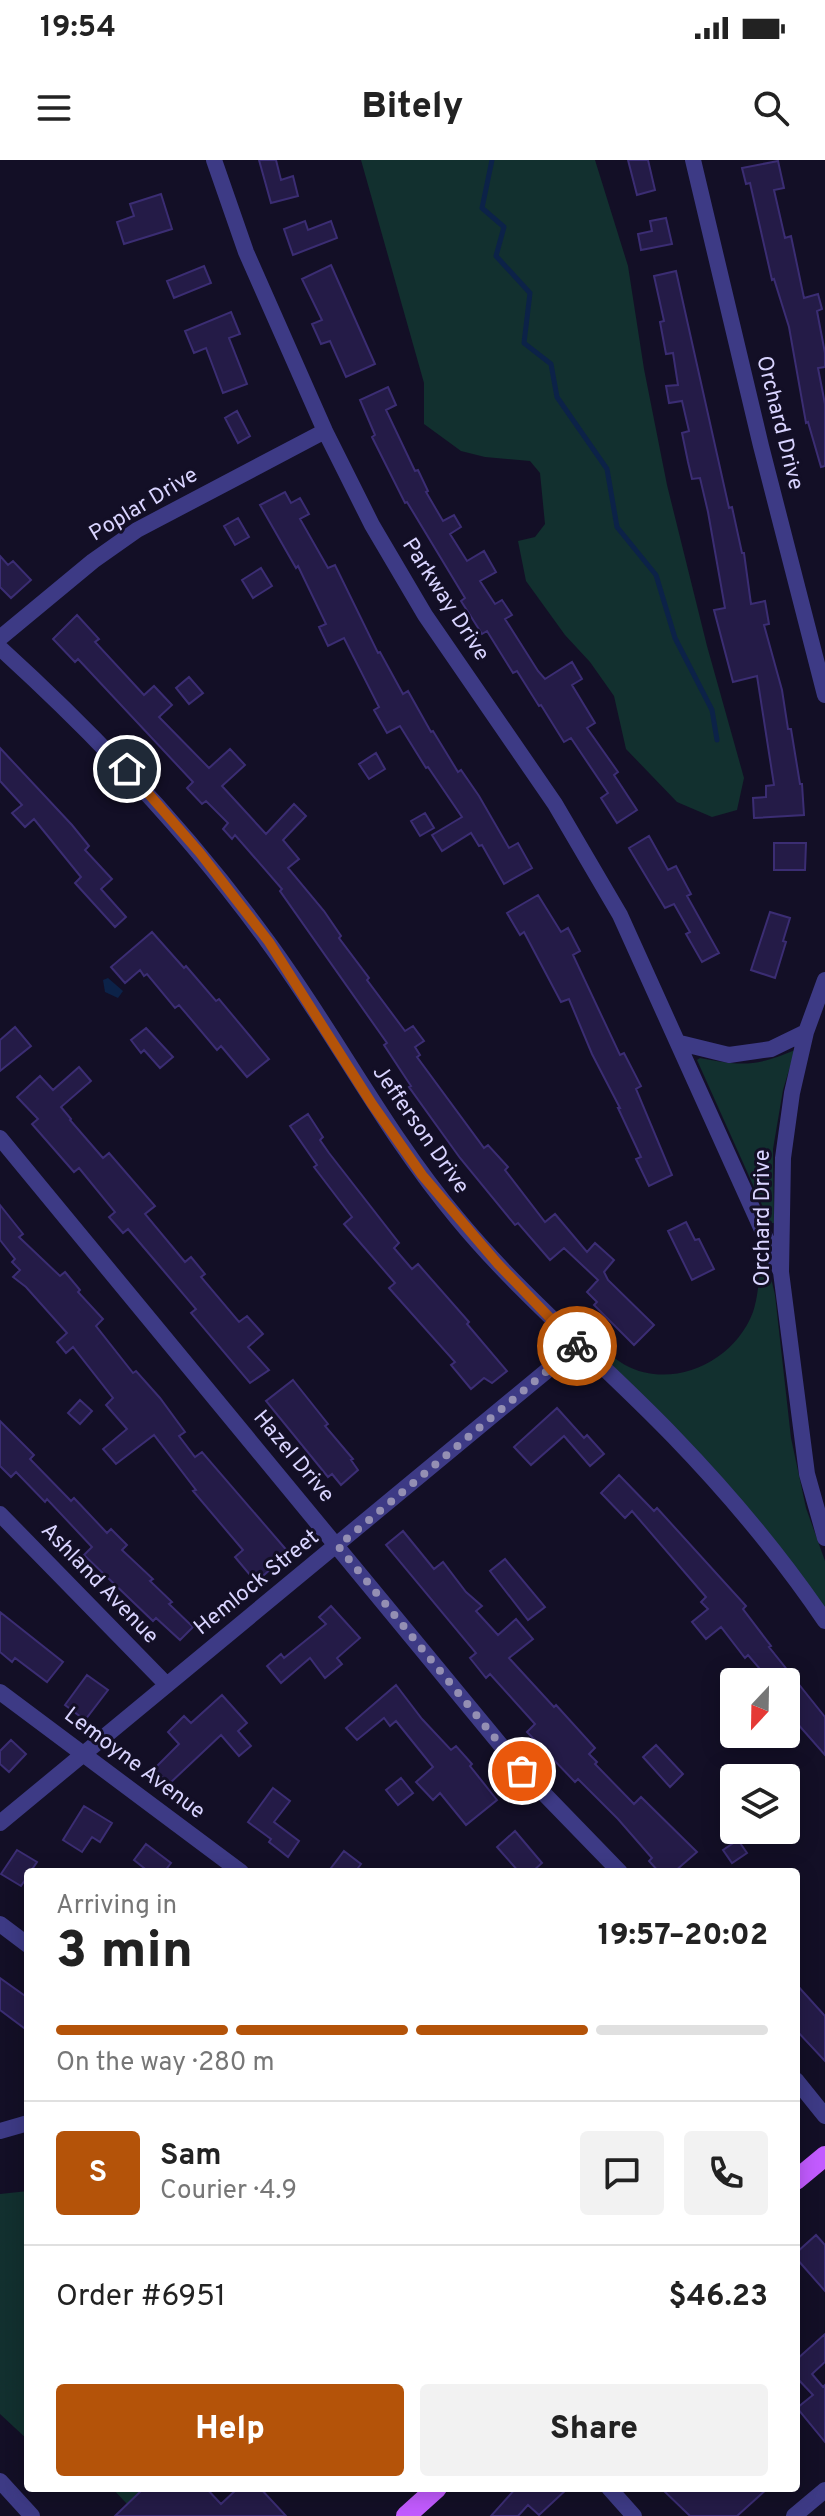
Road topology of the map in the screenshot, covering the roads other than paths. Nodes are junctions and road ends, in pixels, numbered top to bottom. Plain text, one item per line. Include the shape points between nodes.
1 (214, 160) edge
2 (693, 160) edge
3 (325, 431) junction
4 (0, 638) edge
5 (0, 648) edge
6 (825, 695) edge
7 (825, 980) edge
8 (806, 1032) junction
9 (680, 1043) junction
10 (0, 1138) edge
11 (781, 1272) junction
12 (578, 1345) junction
13 (821, 1503) edge
14 (0, 1514) edge
15 (825, 1538) edge
16 (338, 1546) junction
17 (825, 1621) edge
18 (167, 1685) junction
19 (0, 1692) edge
20 (85, 1755) junction
21 (0, 1823) edge
22 (236, 1868) edge
23 (616, 1868) edge
24 (0, 1924) edge
25 (24, 1942) edge
26 (800, 2085) edge
27 (825, 2116) edge
28 (24, 2124) edge
29 (0, 2131) edge
30 (825, 2156) edge
31 (800, 2177) edge
32 (0, 2481) edge
33 (825, 2490) edge
34 (433, 2492) edge
35 (613, 2492) edge
36 (32, 2516) edge
37 (406, 2516) edge
38 (634, 2516) edge
39 (794, 2516) edge

1 - 3 street, Parkway Drive via 246,252
2 - 6 street, Orchard Drive
3 - 4 street, Poplar Drive via 137,530
3 - 9 street, Parkway Drive via 425,615 555,804 620,915
5 - 12 street, Jefferson Drive via 127,769 200,853 269,942 422,1175 509,1276
7 - 8 street, Orchard Drive
8 - 9 street via 771,1049 729,1055
8 - 11 street, Orchard Drive via 783,1158
9 - 11 street, Parkway Drive
10 - 16 street, Hazel Drive
11 - 13 street, Orchard Drive via 807,1474
12 - 16 street, Hemlock Street
12 - 17 street, Jefferson Drive via 674,1437 765,1540
13 - 15 street
14 - 18 street, Ashland Avenue
16 - 18 street, Hemlock Street
16 - 23 street, Hazel Drive via 522,1771
18 - 20 street, Hemlock Street
19 - 20 street, Lemoyne Avenue
20 - 21 street, Hemlock Street
20 - 22 street, Lemoyne Avenue
24 - 25 street
26 - 27 street
28 - 29 street
30 - 31 main road
32 - 36 street
33 - 39 street
34 - 37 main road
35 - 38 street

